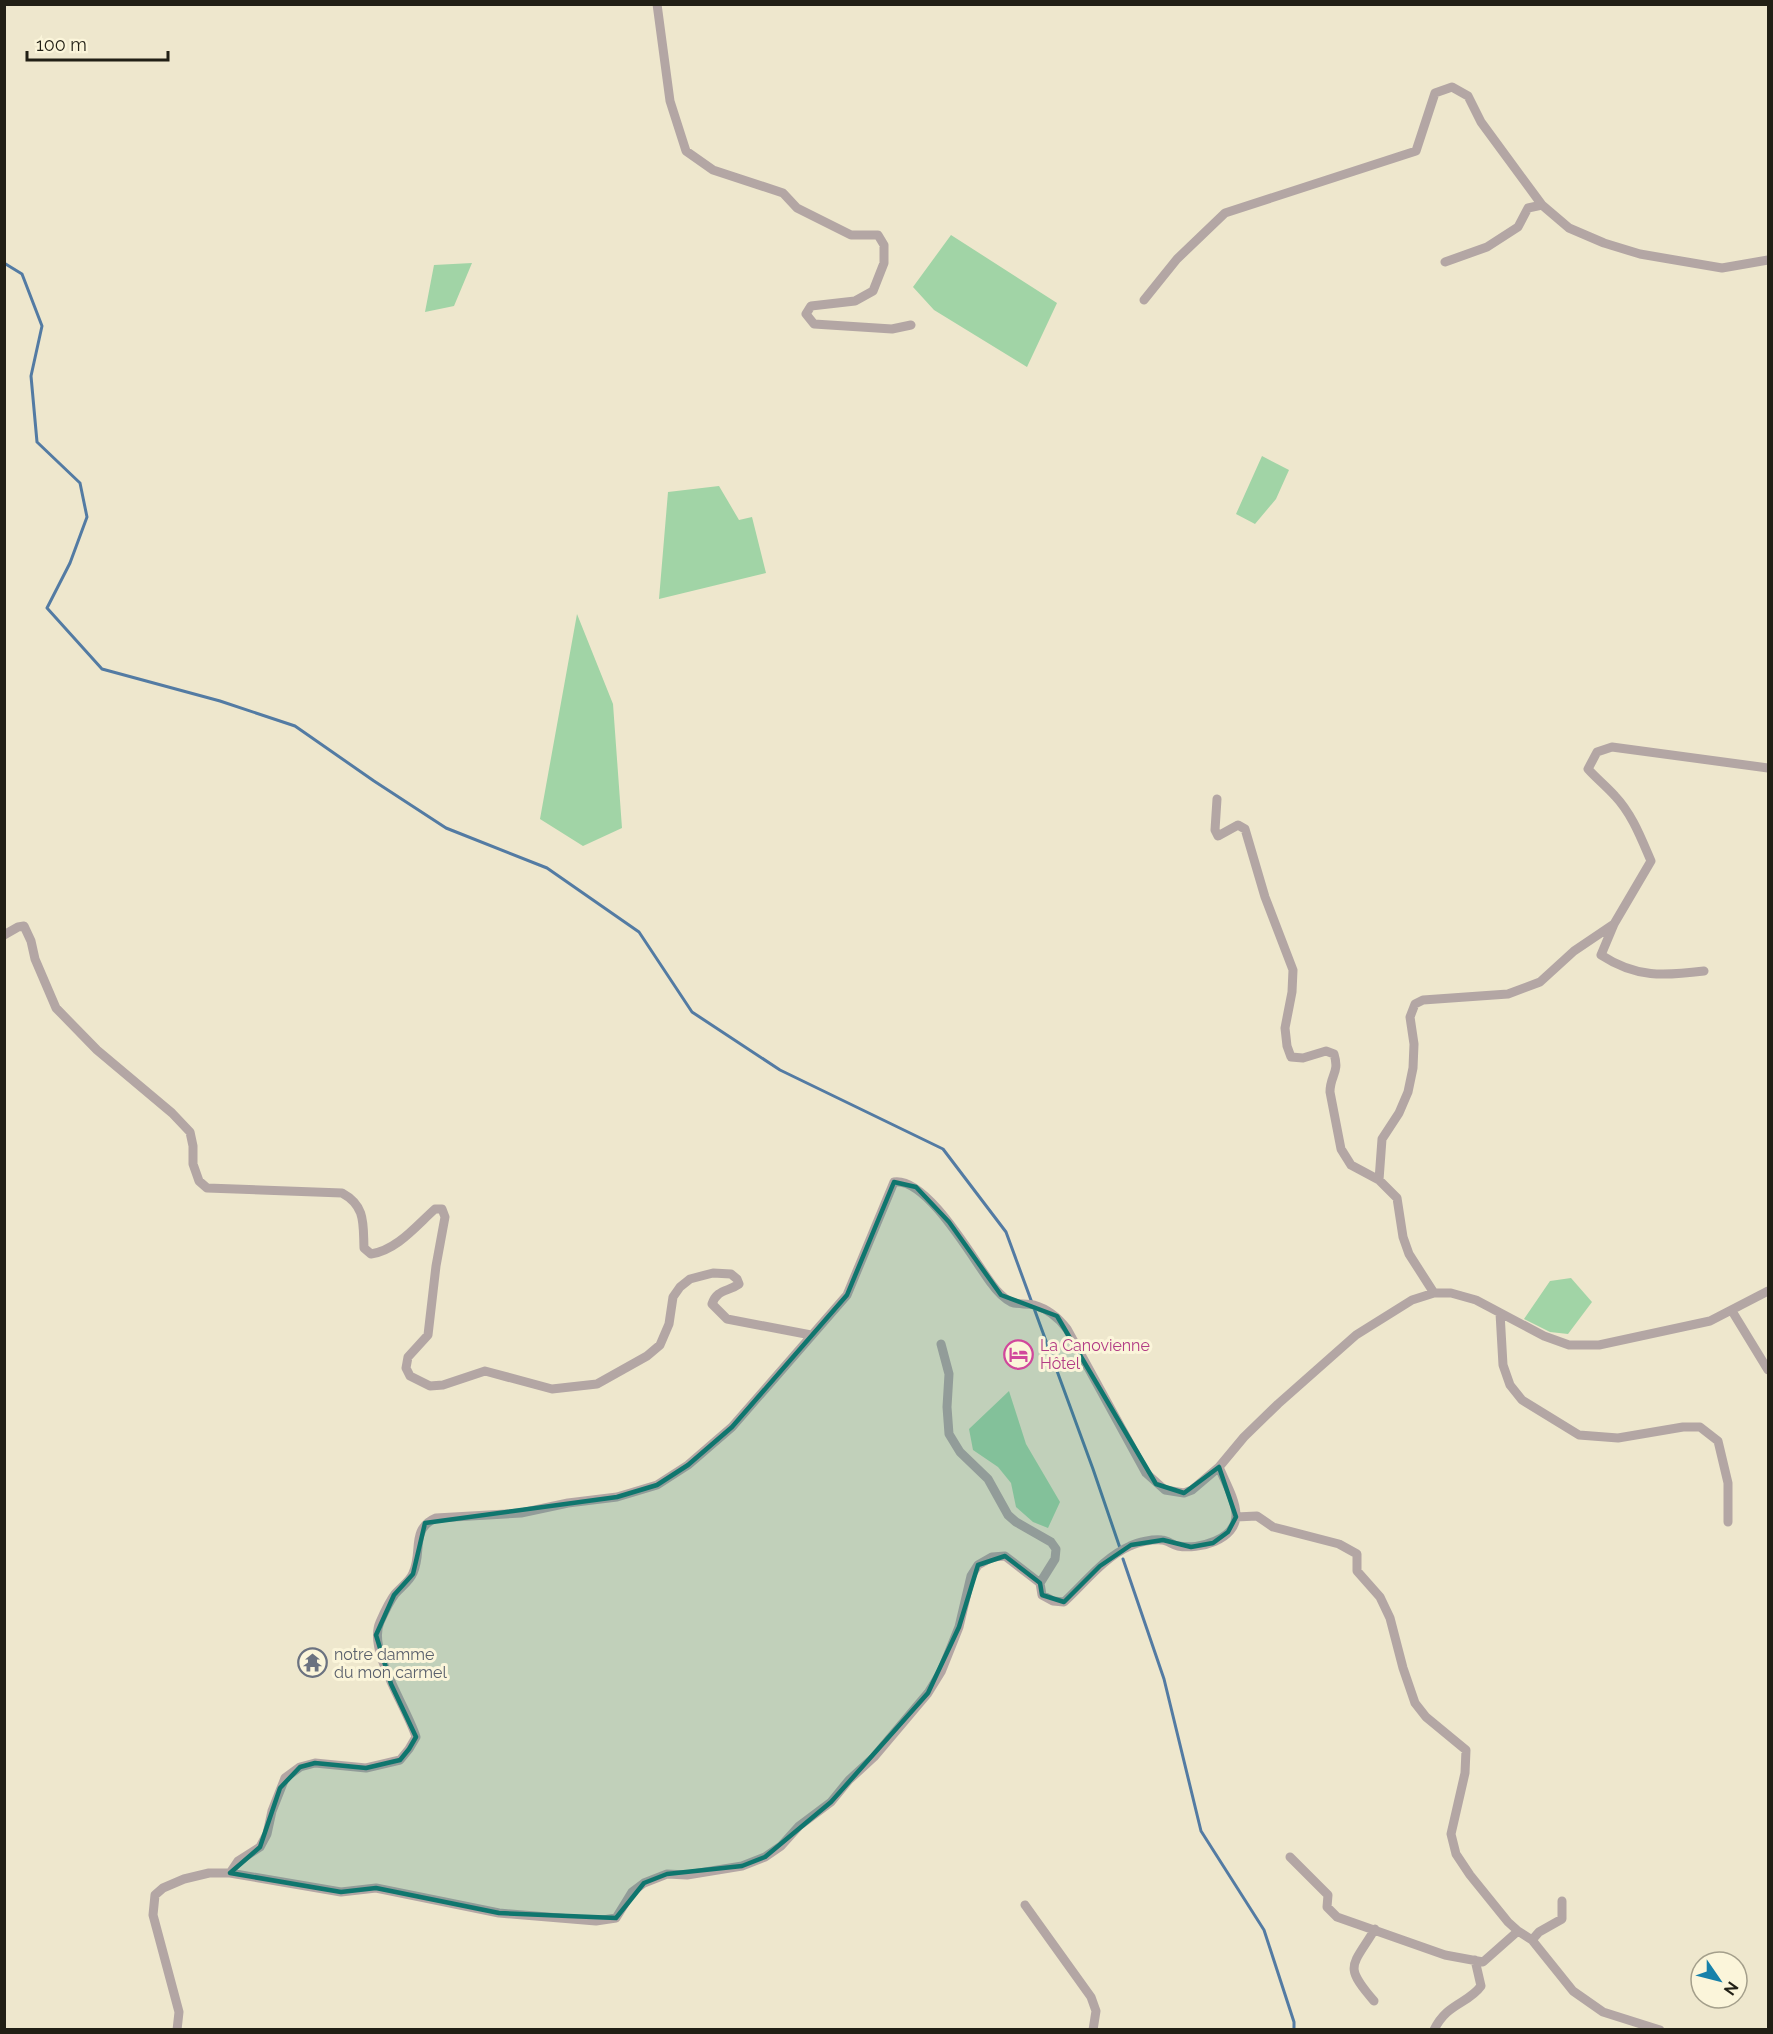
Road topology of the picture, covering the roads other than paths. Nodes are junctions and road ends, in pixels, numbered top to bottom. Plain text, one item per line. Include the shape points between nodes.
1 (657, 4) edge
2 (1542, 205) junction
3 (1768, 260) edge
4 (1445, 262) dead end
5 (1144, 300) dead end
6 (911, 325) dead end
7 (1768, 768) edge
8 (1217, 799) dead end
9 (1614, 924) junction
10 (4, 935) edge
11 (1704, 971) dead end
12 (1379, 1180) junction
13 (1768, 1291) edge
14 (1434, 1293) junction
15 (1732, 1311) junction
16 (1500, 1314) junction
17 (811, 1335) junction
18 (941, 1344) dead end
19 (1768, 1370) edge
20 (1219, 1467) junction
21 (1236, 1517) junction
22 (1728, 1522) dead end
23 (1040, 1583) junction
24 (1290, 1857) dead end
25 (230, 1873) junction
26 (1562, 1901) dead end
27 (1025, 1905) dead end
28 (1375, 1929) junction
29 (1518, 1931) junction
30 (1532, 1940) junction
31 (1475, 1960) junction
32 (1374, 2001) dead end
33 (177, 2030) edge
34 (1093, 2030) edge
35 (1434, 2030) edge
36 (1660, 2030) edge

1 - 6 street via 670,101 686,151 713,170 783,194 797,208 851,235 878,235 884,246 884,263 873,291 855,301 811,306 806,314 814,324 892,329
2 - 3 street via 1569,228 1640,254 1722,268
2 - 4 street via 1528,208 1518,227 1487,247
2 - 5 street via 1481,122 1468,96 1452,87 1435,93 1416,151 1225,213 1177,259
7 - 9 street via 1612,747 1597,752 1588,769 1626,811 1651,861
8 - 12 street via 1215,830 1218,836 1238,825 1245,829 1293,970 1284,1028 1291,1057 1303,1058 1326,1051 1334,1054 1336,1071 1330,1092 1341,1149 1352,1165
9 - 11 street via 1601,955 1618,966 1664,976
9 - 12 street via 1574,951 1540,982 1508,994 1423,1000 1415,1004 1410,1017 1413,1068 1399,1113 1382,1139
10 - 17 street via 24,926 56,1008 190,1132 193,1164 199,1181 207,1188 342,1193 360,1207 364,1248 371,1254 393,1246 435,1209 442,1209 445,1217 428,1335 408,1357 406,1368 418,1381 430,1386 443,1385 485,1371 552,1389 597,1384 660,1345 676,1292 690,1279 713,1273 731,1274 739,1284 714,1297 712,1304 728,1319
12 - 14 street via 1397,1198 1409,1254
13 - 15 street
14 - 16 street via 1476,1300
14 - 20 street via 1412,1300 1356,1335 1253,1429
15 - 16 street via 1710,1322 1599,1344 1569,1345
15 - 19 street
16 - 22 street via 1503,1365 1510,1385 1522,1400 1579,1435 1618,1438 1700,1427 1718,1441 1728,1483
17 - 20 street via 847,1295 894,1182 900,1181 916,1187 949,1222 1001,1295 1011,1302 1032,1305 1057,1316 1146,1473 1156,1484 1184,1493
17 - 25 street via 732,1427 688,1465 657,1485 616,1497 521,1513 436,1518 425,1523 413,1574 394,1596 376,1635 391,1684 411,1720 416,1737 410,1749 400,1760 366,1768 315,1763 300,1767 279,1788 260,1847 238,1861
18 - 23 street via 949,1374 949,1434 960,1452 988,1479 1008,1515 1052,1542 1056,1549 1055,1559
20 - 21 street
21 - 23 street via 1228,1532 1213,1543 1191,1547 1163,1540 1131,1545 1100,1566 1064,1602 1053,1602 1042,1595
21 - 29 street via 1257,1516 1273,1527 1339,1544 1357,1554 1358,1571 1380,1597 1390,1618 1415,1702 1426,1717 1466,1750 1465,1773 1451,1834 1456,1854
23 - 25 street via 1005,1556 992,1557 978,1565 971,1576 959,1627 928,1693 831,1802 765,1857 742,1866 687,1875 667,1874 644,1883 632,1892 616,1918 596,1921 499,1913 376,1888 341,1892
24 - 28 street via 1323,1888 1331,1912
25 - 33 street via 184,1879 155,1895 153,1915 179,2012
26 - 30 street via 1562,1919
27 - 34 street via 1091,1997 1096,2011
28 - 31 street via 1445,1955
28 - 32 street via 1353,1972
29 - 30 street
29 - 31 street via 1483,1962
30 - 36 street via 1573,1990 1589,2002 1604,2012
31 - 35 street via 1481,1986 1446,2011

